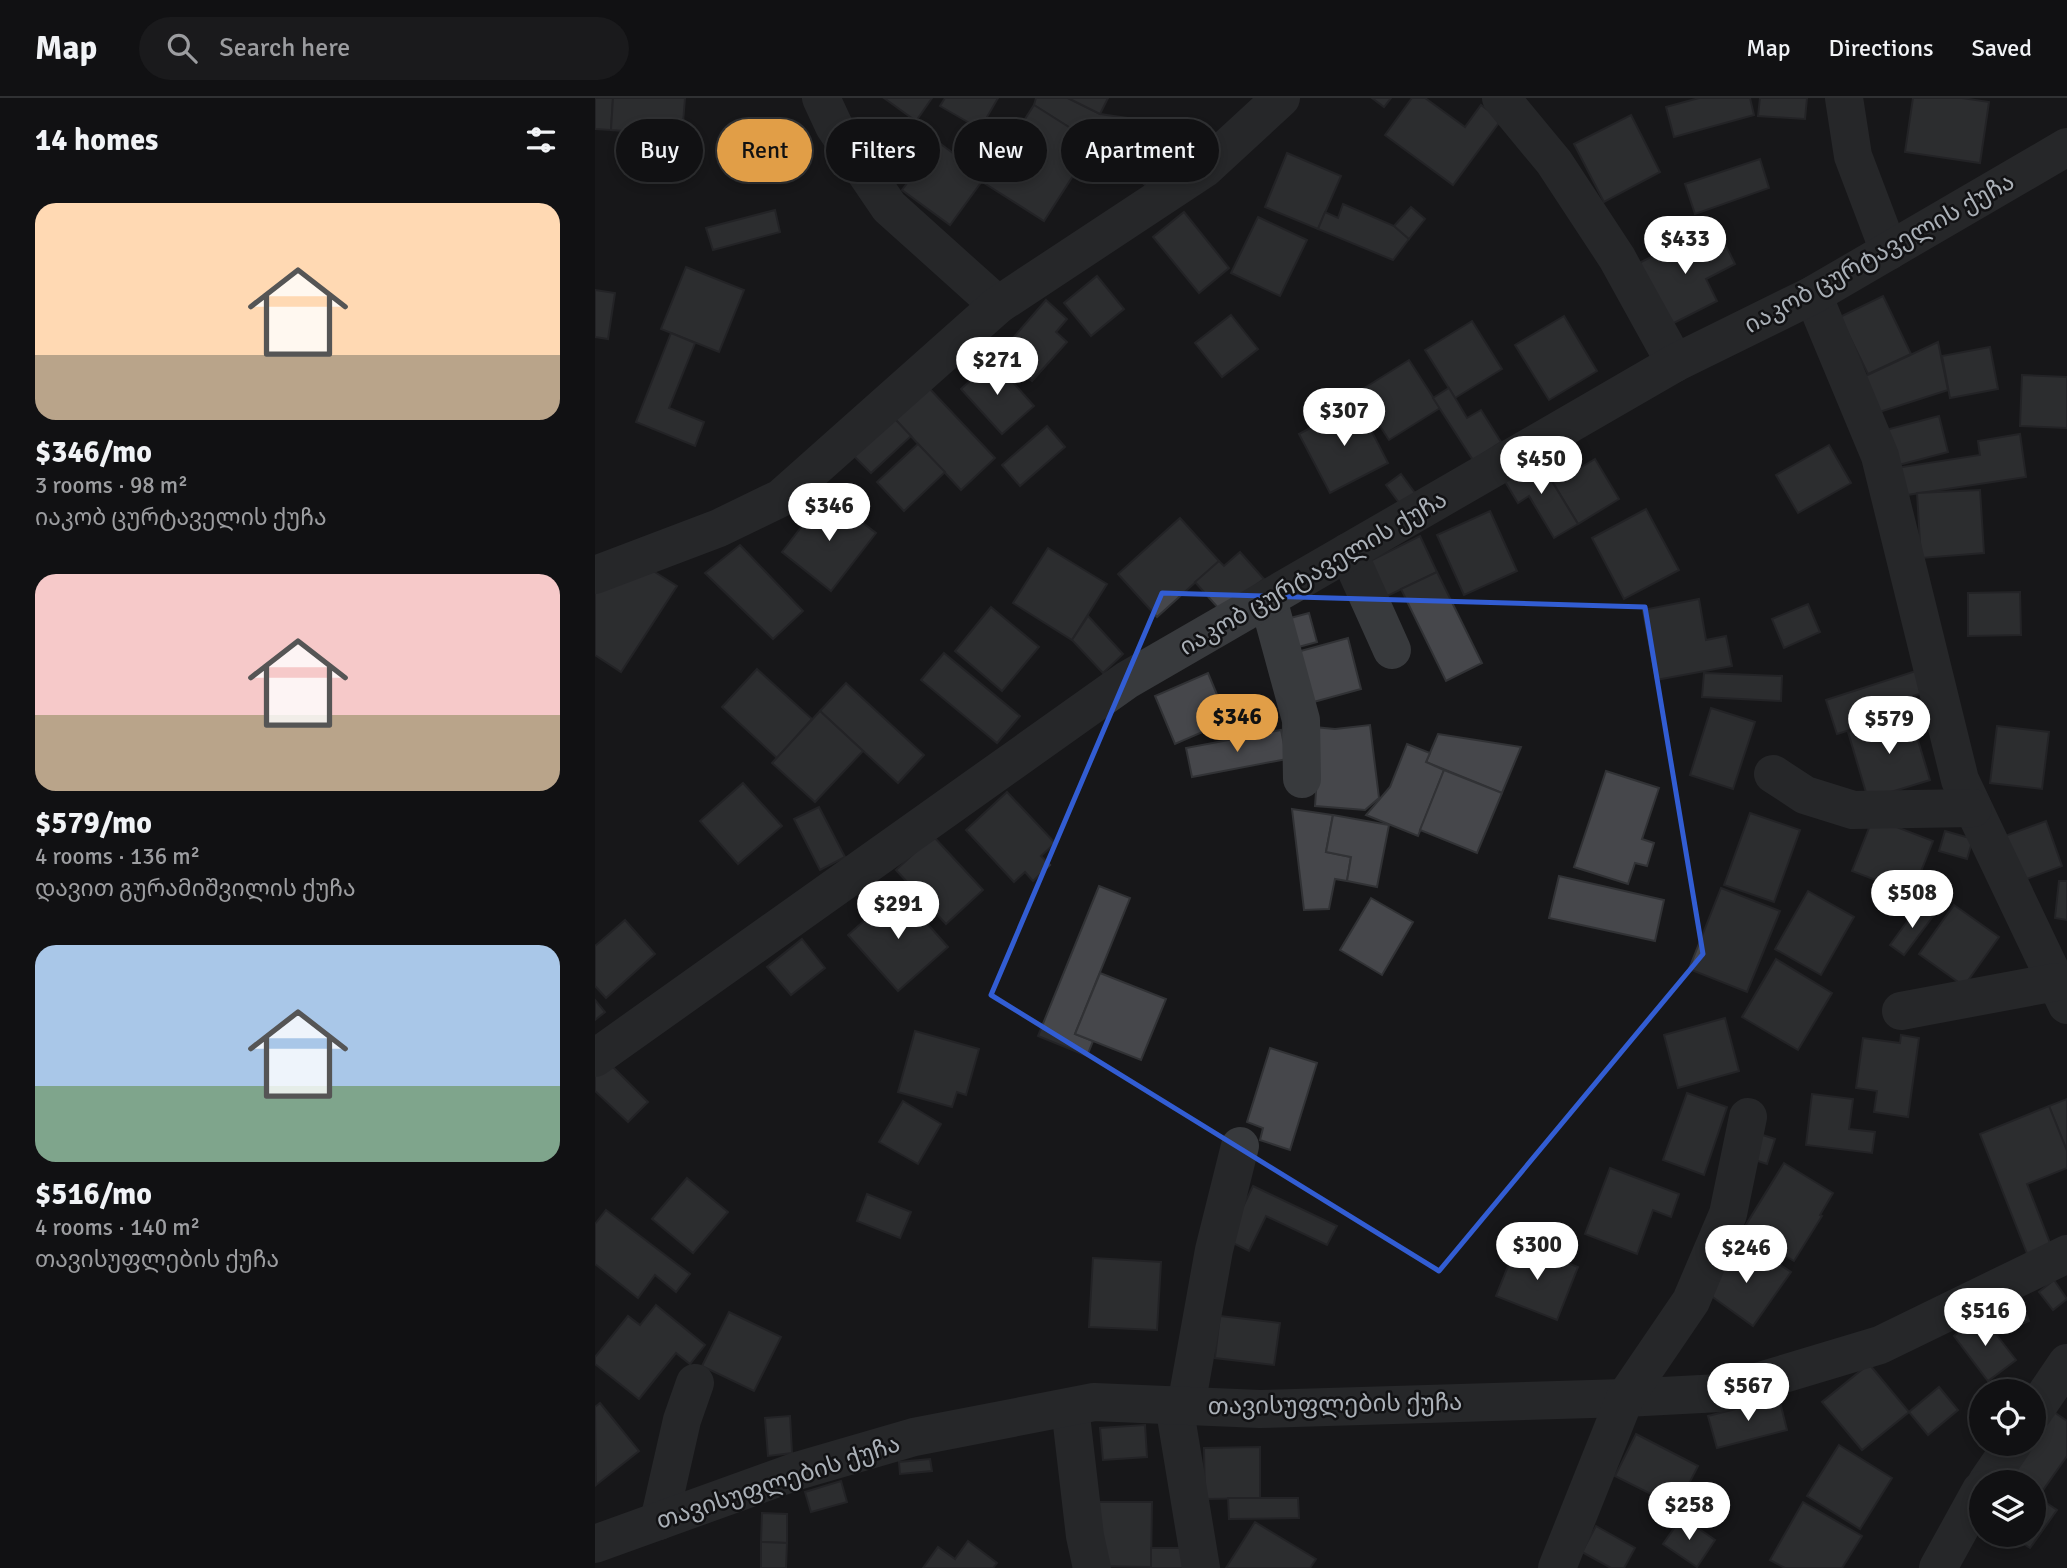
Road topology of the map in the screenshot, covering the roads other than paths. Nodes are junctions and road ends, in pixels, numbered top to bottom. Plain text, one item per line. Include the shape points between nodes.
1 (821, 98) edge
2 (1281, 98) edge
3 (1501, 98) edge
4 (1844, 98) edge
5 (2067, 147) edge
6 (1889, 251) junction
7 (1813, 295) junction
8 (998, 305) junction
9 (1675, 363) junction
10 (1348, 552) junction
11 (595, 575) edge
12 (1268, 599) junction
13 (1392, 650) dead end
14 (1773, 774) dead end
15 (1302, 779) dead end
16 (1973, 808) junction
17 (2061, 993) edge
18 (1901, 1011) dead end
19 (595, 1058) edge
20 (1748, 1117) dead end
21 (1240, 1146) dead end
22 (2067, 1254) edge
23 (2067, 1363) edge
24 (695, 1383) dead end
25 (2046, 1394) edge
26 (1625, 1398) junction
27 (1180, 1405) junction
28 (1070, 1407) junction
29 (1969, 1512) edge
30 (659, 1521) junction
31 (595, 1544) edge
32 (1092, 1568) edge
33 (1201, 1568) edge
34 (1557, 1568) edge
35 (1938, 1568) edge

1 - 8 street via 834,127 889,207
2 - 8 street via 1204,169
3 - 9 street via 1554,162 1617,258
4 - 6 street via 1853,156
5 - 6 street, იაკობ ცურტაველის ქუჩა
6 - 7 street, იაკობ ცურტაველის ქუჩა
7 - 9 street, იაკობ ცურტაველის ქუჩა
7 - 16 street via 1880,456 1960,780
8 - 11 street via 781,498 719,528
9 - 10 street, იაკობ ცურტაველის ქუჩა
10 - 12 street, იაკობ ცურტაველის ქუჩა
10 - 13 street
12 - 15 street via 1301,720
12 - 19 street, იაკობ ცურტაველის ქუჩა via 1127,680
14 - 16 street via 1805,795 1853,810
16 - 17 street
17 - 18 street
20 - 26 street via 1728,1214 1691,1301
21 - 27 street
22 - 26 street, თავისუფლების ქუჩა via 1880,1345 1720,1392
23 - 25 street
24 - 30 street
26 - 27 street, თავისუფლების ქუჩა via 1260,1409
26 - 34 street
27 - 28 street, თავისუფლების ქუჩა via 1094,1402
27 - 33 street
28 - 30 street, თავისუფლების ქუჩა via 913,1437 797,1471
28 - 32 street
29 - 35 street
30 - 31 street, თავისუფლების ქუჩა

